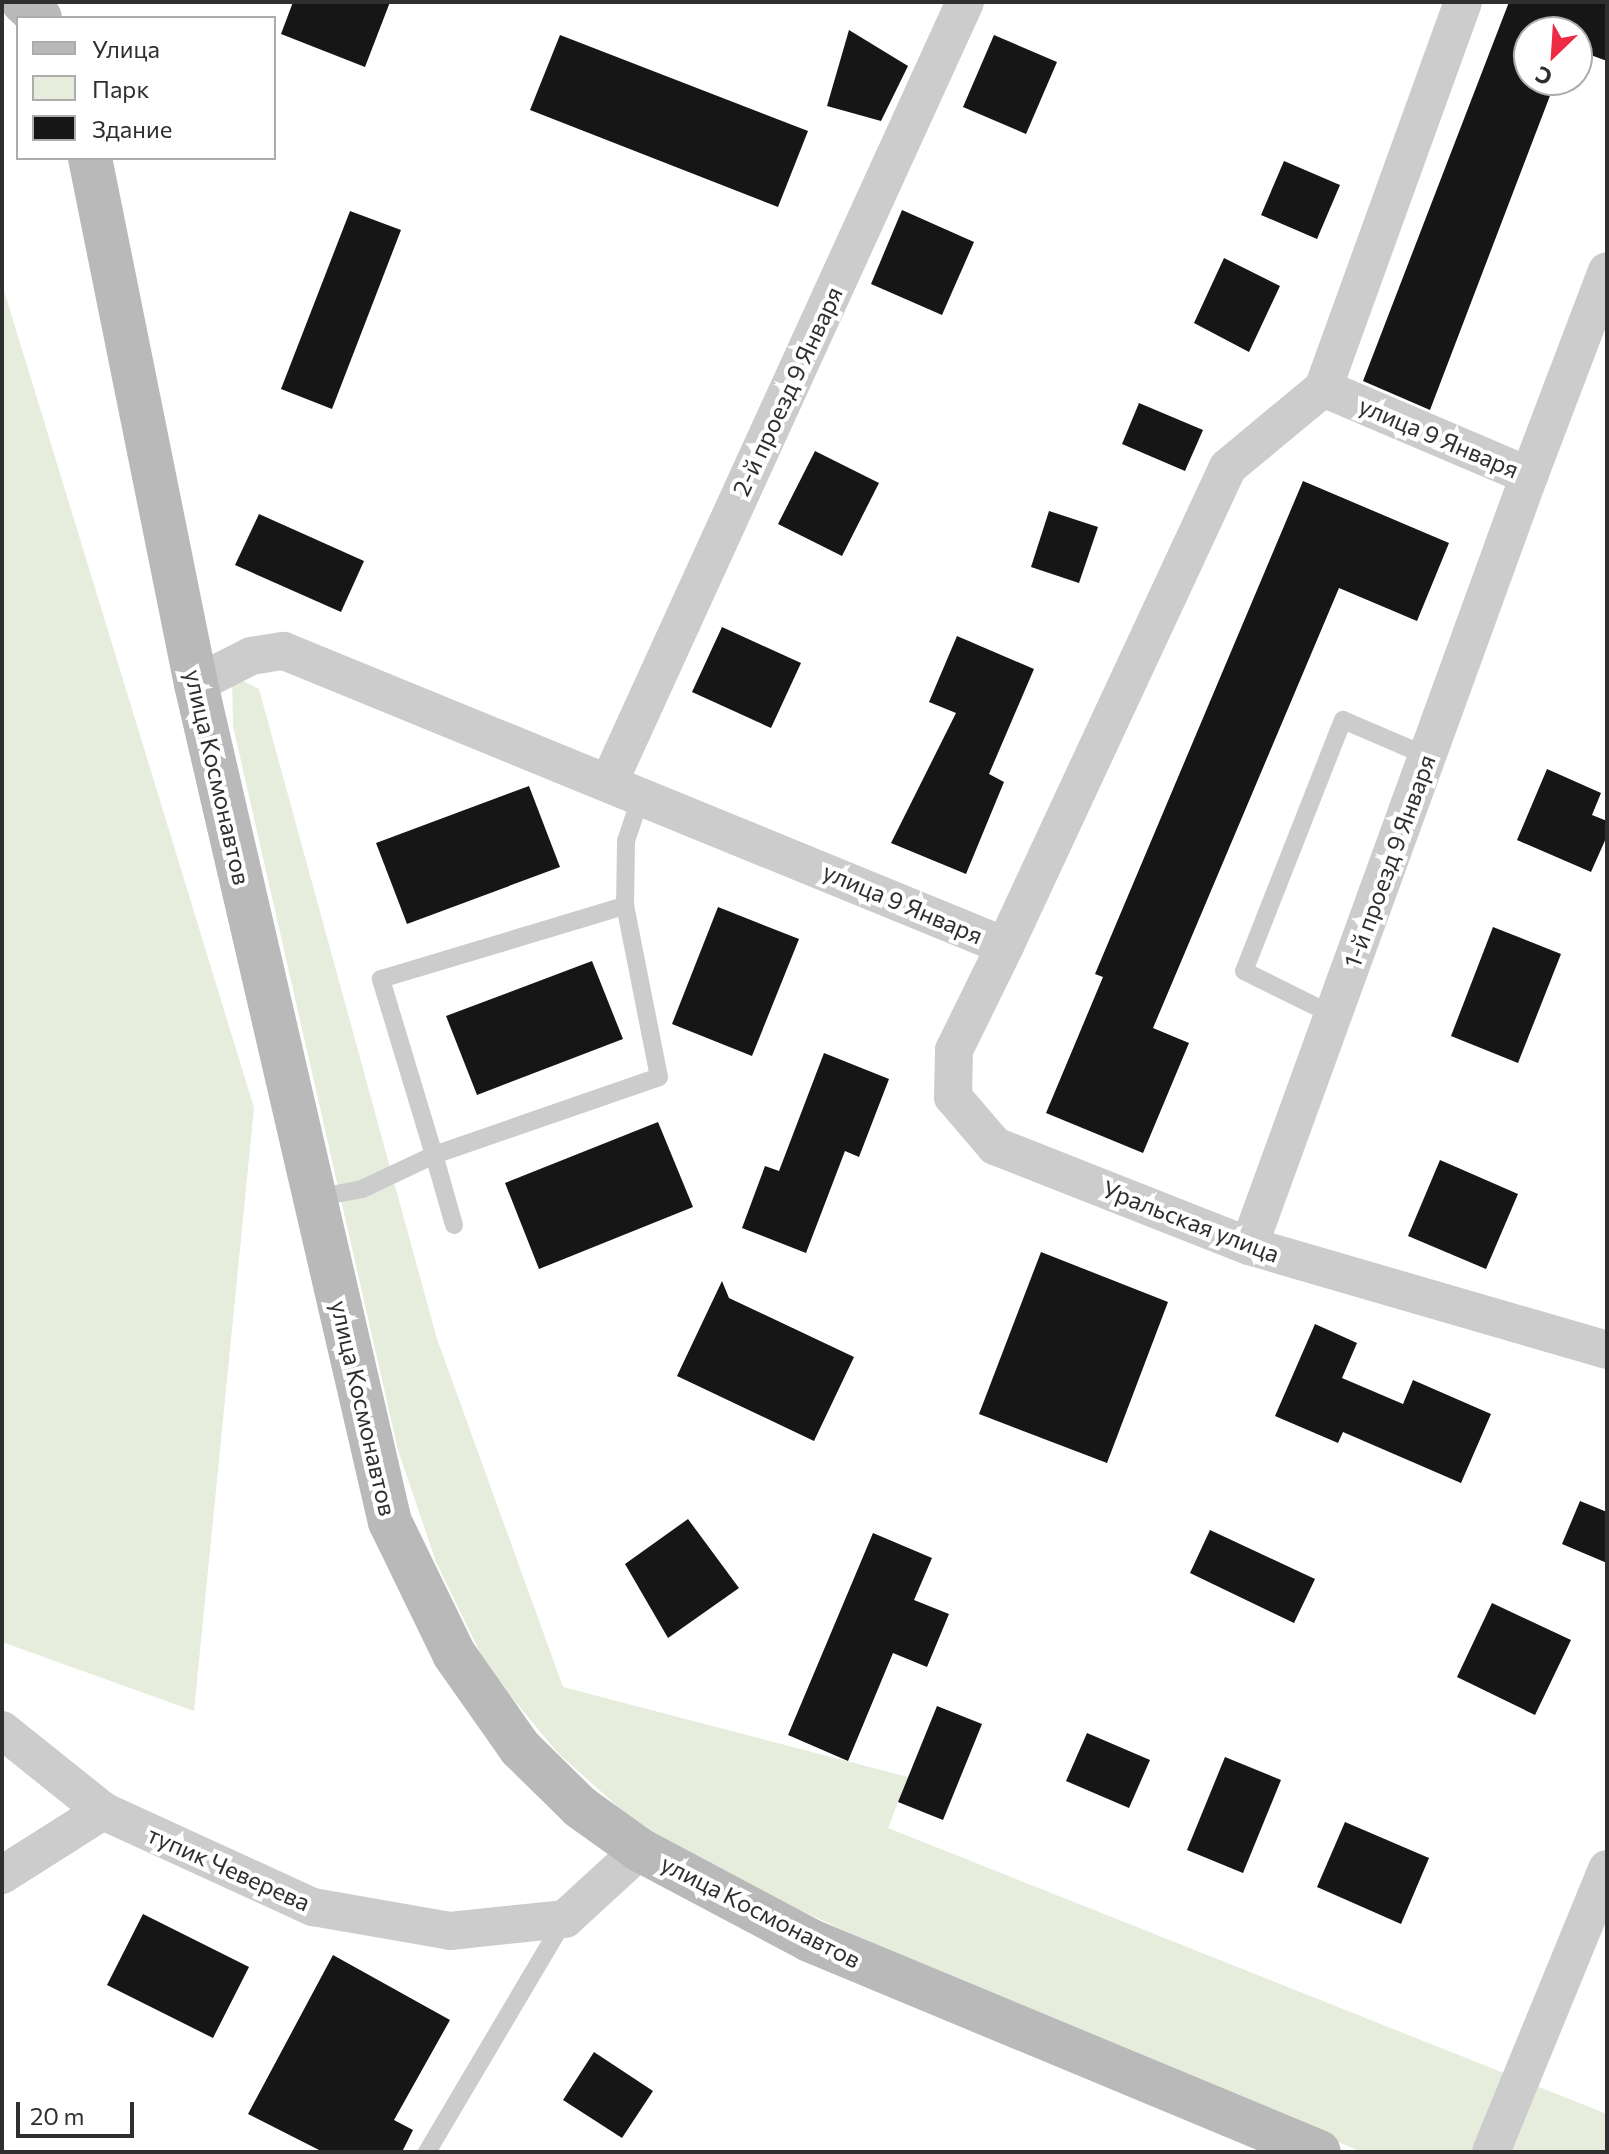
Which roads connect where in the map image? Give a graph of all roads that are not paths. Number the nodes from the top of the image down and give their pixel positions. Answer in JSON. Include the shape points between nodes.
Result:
{"nodes":[{"id":1,"x":23,"y":2,"type":"edge"},
{"id":2,"x":965,"y":2,"type":"edge"},
{"id":3,"x":1463,"y":2,"type":"edge"},
{"id":4,"x":38,"y":16,"type":"edge"},
{"id":5,"x":90,"y":160,"type":"edge"},
{"id":6,"x":1607,"y":271,"type":"edge"},
{"id":7,"x":1323,"y":388,"type":"junction"},
{"id":8,"x":1529,"y":476,"type":"junction"},
{"id":9,"x":196,"y":684,"type":"junction"},
{"id":10,"x":1427,"y":756,"type":"junction"},
{"id":11,"x":626,"y":786,"type":"junction"},
{"id":12,"x":625,"y":906,"type":"junction"},
{"id":13,"x":1005,"y":946,"type":"junction"},
{"id":14,"x":1333,"y":1015,"type":"junction"},
{"id":15,"x":434,"y":1155,"type":"junction"},
{"id":16,"x":315,"y":1198,"type":"junction"},
{"id":17,"x":454,"y":1225,"type":"dead end"},
{"id":18,"x":1249,"y":1246,"type":"junction"},
{"id":19,"x":1607,"y":1350,"type":"edge"},
{"id":20,"x":2,"y":1730,"type":"edge"},
{"id":21,"x":103,"y":1811,"type":"junction"},
{"id":22,"x":640,"y":1850,"type":"junction"},
{"id":23,"x":1607,"y":1869,"type":"edge"},
{"id":24,"x":2,"y":1875,"type":"edge"},
{"id":25,"x":565,"y":1919,"type":"junction"},
{"id":26,"x":427,"y":2152,"type":"edge"},
{"id":27,"x":1319,"y":2152,"type":"edge"},
{"id":28,"x":1491,"y":2152,"type":"edge"}],
"edges":[{"from":1,"to":4,"type":"main road"},
{"from":2,"to":11,"type":"street","name":"2-й проезд 9 Января"},
{"from":3,"to":7,"type":"street"},
{"from":5,"to":9,"type":"main road","name":"улица Космонавтов"},
{"from":6,"to":8,"type":"street","name":"улица 9 Января"},
{"from":7,"to":8,"type":"street","name":"улица 9 Января"},
{"from":7,"to":13,"type":"street","name":"улица 9 Января","via":[[1228,467]]},
{"from":8,"to":10,"type":"street","name":"1-й проезд 9 Января"},
{"from":9,"to":11,"type":"street","name":"улица 9 Января","via":[[251,656],[284,651]]},
{"from":9,"to":16,"type":"main road","name":"улица Космонавтов"},
{"from":10,"to":14,"type":"street","name":"1-й проезд 9 Января"},
{"from":10,"to":14,"type":"lane","via":[[1343,720],[1244,971]]},
{"from":11,"to":12,"type":"lane"},
{"from":11,"to":13,"type":"street","name":"улица 9 Января"},
{"from":12,"to":15,"type":"lane","via":[[659,1077]]},
{"from":12,"to":15,"type":"lane","via":[[381,979]]},
{"from":13,"to":18,"type":"street","name":"Уральская улица","via":[[954,1050],[953,1097],[995,1146]]},
{"from":14,"to":18,"type":"street","name":"1-й проезд 9 Января"},
{"from":15,"to":16,"type":"lane","via":[[362,1189]]},
{"from":15,"to":17,"type":"lane"},
{"from":16,"to":22,"type":"main road","name":"улица Космонавтов","via":[[390,1522],[454,1654],[520,1748],[580,1807]]},
{"from":18,"to":19,"type":"street","name":"Уральская улица"},
{"from":20,"to":21,"type":"street"},
{"from":21,"to":24,"type":"street"},
{"from":21,"to":25,"type":"street","name":"тупик Чеверева","via":[[313,1907],[450,1931]]},
{"from":22,"to":25,"type":"street"},
{"from":22,"to":27,"type":"main road","name":"улица Космонавтов","via":[[809,1940]]},
{"from":23,"to":28,"type":"street"},
{"from":25,"to":26,"type":"lane"}]}
